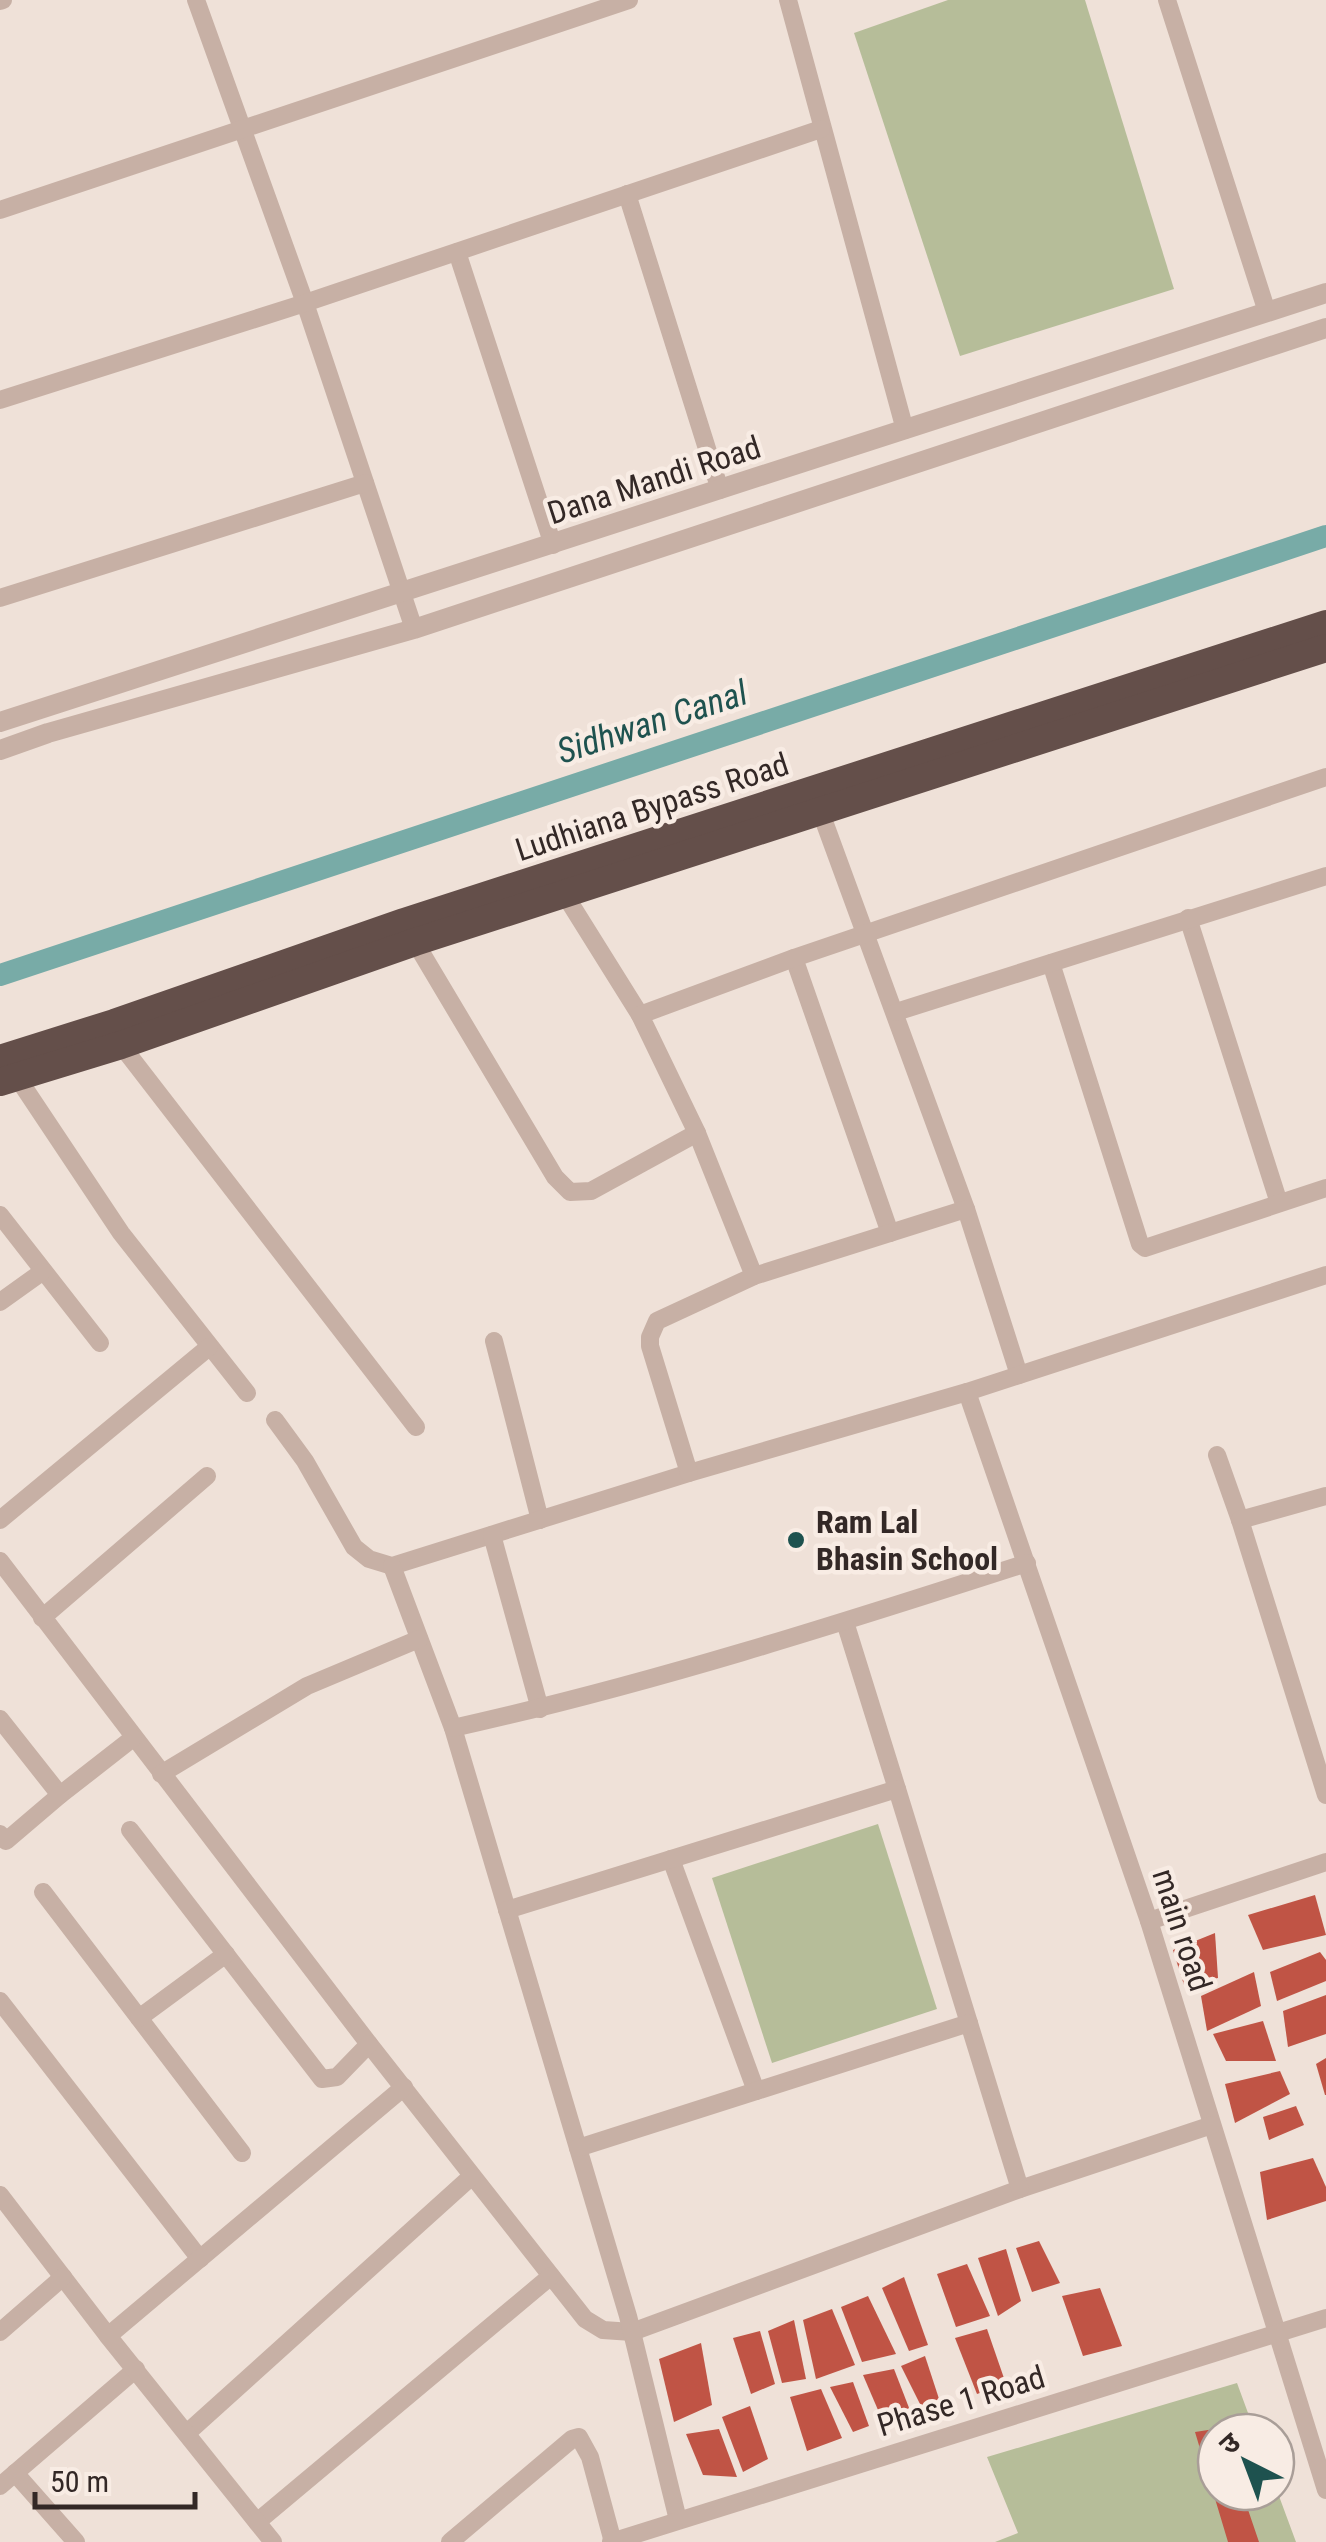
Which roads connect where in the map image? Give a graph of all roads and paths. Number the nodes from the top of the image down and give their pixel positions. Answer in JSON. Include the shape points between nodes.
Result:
{"nodes":[{"id":1,"x":196,"y":0,"type":"edge"},
{"id":2,"x":629,"y":0,"type":"edge"},
{"id":3,"x":788,"y":0,"type":"edge"},
{"id":4,"x":1167,"y":0,"type":"edge"},
{"id":5,"x":243,"y":128,"type":"junction"},
{"id":6,"x":821,"y":129,"type":"junction"},
{"id":7,"x":627,"y":194,"type":"junction"},
{"id":8,"x":0,"y":210,"type":"edge"},
{"id":9,"x":457,"y":252,"type":"junction"},
{"id":10,"x":1326,"y":293,"type":"edge"},
{"id":11,"x":304,"y":303,"type":"junction"},
{"id":12,"x":1267,"y":312,"type":"junction"},
{"id":13,"x":1326,"y":328,"type":"edge"},
{"id":14,"x":0,"y":400,"type":"edge"},
{"id":15,"x":906,"y":430,"type":"junction"},
{"id":16,"x":365,"y":483,"type":"junction"},
{"id":17,"x":720,"y":490,"type":"junction"},
{"id":18,"x":553,"y":544,"type":"junction"},
{"id":19,"x":403,"y":593,"type":"junction"},
{"id":20,"x":0,"y":598,"type":"edge"},
{"id":21,"x":1326,"y":624,"type":"edge"},
{"id":22,"x":414,"y":629,"type":"junction"},
{"id":23,"x":1326,"y":648,"type":"edge"},
{"id":24,"x":0,"y":722,"type":"edge"},
{"id":25,"x":0,"y":750,"type":"edge"},
{"id":26,"x":1326,"y":777,"type":"edge"},
{"id":27,"x":821,"y":812,"type":"junction"},
{"id":28,"x":1326,"y":876,"type":"edge"},
{"id":29,"x":565,"y":894,"type":"junction"},
{"id":30,"x":1188,"y":918,"type":"junction"},
{"id":31,"x":868,"y":932,"type":"junction"},
{"id":32,"x":416,"y":942,"type":"junction"},
{"id":33,"x":794,"y":958,"type":"junction"},
{"id":34,"x":1051,"y":963,"type":"junction"},
{"id":35,"x":896,"y":1012,"type":"junction"},
{"id":36,"x":640,"y":1015,"type":"junction"},
{"id":37,"x":121,"y":1044,"type":"junction"},
{"id":38,"x":6,"y":1073,"type":"edge"},
{"id":39,"x":697,"y":1132,"type":"junction"},
{"id":40,"x":1326,"y":1188,"type":"edge"},
{"id":41,"x":1279,"y":1204,"type":"junction"},
{"id":42,"x":966,"y":1209,"type":"junction"},
{"id":43,"x":0,"y":1215,"type":"edge"},
{"id":44,"x":890,"y":1233,"type":"junction"},
{"id":45,"x":42,"y":1272,"type":"junction"},
{"id":46,"x":1326,"y":1275,"type":"edge"},
{"id":47,"x":754,"y":1276,"type":"junction"},
{"id":48,"x":0,"y":1302,"type":"edge"},
{"id":49,"x":494,"y":1341,"type":"dead end"},
{"id":50,"x":100,"y":1343,"type":"dead end"},
{"id":51,"x":209,"y":1347,"type":"junction"},
{"id":52,"x":1019,"y":1375,"type":"junction"},
{"id":53,"x":247,"y":1392,"type":"dead end"},
{"id":54,"x":967,"y":1392,"type":"junction"},
{"id":55,"x":275,"y":1420,"type":"dead end"},
{"id":56,"x":416,"y":1427,"type":"dead end"},
{"id":57,"x":1216,"y":1455,"type":"dead end"},
{"id":58,"x":688,"y":1473,"type":"junction"},
{"id":59,"x":208,"y":1476,"type":"dead end"},
{"id":60,"x":1326,"y":1496,"type":"edge"},
{"id":61,"x":0,"y":1520,"type":"edge"},
{"id":62,"x":540,"y":1520,"type":"junction"},
{"id":63,"x":1240,"y":1520,"type":"junction"},
{"id":64,"x":492,"y":1535,"type":"junction"},
{"id":65,"x":0,"y":1561,"type":"edge"},
{"id":66,"x":1027,"y":1563,"type":"junction"},
{"id":67,"x":392,"y":1566,"type":"junction"},
{"id":68,"x":42,"y":1618,"type":"junction"},
{"id":69,"x":845,"y":1622,"type":"junction"},
{"id":70,"x":419,"y":1639,"type":"junction"},
{"id":71,"x":540,"y":1709,"type":"junction"},
{"id":72,"x":0,"y":1719,"type":"edge"},
{"id":73,"x":452,"y":1728,"type":"junction"},
{"id":74,"x":133,"y":1738,"type":"junction"},
{"id":75,"x":161,"y":1774,"type":"junction"},
{"id":76,"x":897,"y":1789,"type":"junction"},
{"id":77,"x":60,"y":1795,"type":"junction"},
{"id":78,"x":1326,"y":1795,"type":"edge"},
{"id":79,"x":130,"y":1830,"type":"dead end"},
{"id":80,"x":2,"y":1840,"type":"edge"},
{"id":81,"x":670,"y":1859,"type":"junction"},
{"id":82,"x":1326,"y":1862,"type":"edge"},
{"id":83,"x":43,"y":1892,"type":"dead end"},
{"id":84,"x":507,"y":1910,"type":"junction"},
{"id":85,"x":1148,"y":1921,"type":"junction"},
{"id":86,"x":226,"y":1954,"type":"junction"},
{"id":87,"x":0,"y":2001,"type":"edge"},
{"id":88,"x":139,"y":2018,"type":"junction"},
{"id":89,"x":969,"y":2023,"type":"junction"},
{"id":90,"x":369,"y":2044,"type":"junction"},
{"id":91,"x":404,"y":2087,"type":"junction"},
{"id":92,"x":756,"y":2091,"type":"junction"},
{"id":93,"x":1212,"y":2125,"type":"junction"},
{"id":94,"x":578,"y":2148,"type":"junction"},
{"id":95,"x":242,"y":2153,"type":"dead end"},
{"id":96,"x":472,"y":2176,"type":"junction"},
{"id":97,"x":1020,"y":2188,"type":"junction"},
{"id":98,"x":0,"y":2196,"type":"edge"},
{"id":99,"x":200,"y":2259,"type":"junction"},
{"id":100,"x":551,"y":2276,"type":"junction"},
{"id":101,"x":63,"y":2277,"type":"junction"},
{"id":102,"x":1326,"y":2318,"type":"edge"},
{"id":103,"x":0,"y":2332,"type":"edge"},
{"id":104,"x":632,"y":2332,"type":"junction"},
{"id":105,"x":1277,"y":2335,"type":"junction"},
{"id":106,"x":108,"y":2336,"type":"junction"},
{"id":107,"x":136,"y":2369,"type":"junction"},
{"id":108,"x":186,"y":2433,"type":"junction"},
{"id":109,"x":7,"y":2480,"type":"edge"},
{"id":110,"x":1326,"y":2490,"type":"edge"},
{"id":111,"x":678,"y":2520,"type":"junction"},
{"id":112,"x":257,"y":2522,"type":"junction"},
{"id":113,"x":613,"y":2541,"type":"edge"},
{"id":114,"x":76,"y":2542,"type":"edge"},
{"id":115,"x":272,"y":2542,"type":"edge"},
{"id":116,"x":450,"y":2542,"type":"edge"}],
"edges":[{"from":1,"to":5,"type":"street"},
{"from":2,"to":5,"type":"street"},
{"from":3,"to":6,"type":"street"},
{"from":4,"to":12,"type":"street"},
{"from":5,"to":8,"type":"street"},
{"from":5,"to":11,"type":"street"},
{"from":6,"to":7,"type":"street"},
{"from":6,"to":15,"type":"street"},
{"from":7,"to":9,"type":"street"},
{"from":7,"to":17,"type":"street"},
{"from":9,"to":11,"type":"street"},
{"from":9,"to":18,"type":"street"},
{"from":10,"to":12,"type":"street","name":"Dana Mandi Road"},
{"from":11,"to":14,"type":"street"},
{"from":11,"to":16,"type":"street"},
{"from":12,"to":15,"type":"street","name":"Dana Mandi Road"},
{"from":13,"to":22,"type":"street"},
{"from":15,"to":17,"type":"street","name":"Dana Mandi Road"},
{"from":16,"to":19,"type":"street"},
{"from":16,"to":20,"type":"street"},
{"from":17,"to":18,"type":"street","name":"Dana Mandi Road"},
{"from":18,"to":19,"type":"street","name":"Dana Mandi Road"},
{"from":19,"to":22,"type":"street"},
{"from":19,"to":24,"type":"street","name":"Dana Mandi Road"},
{"from":21,"to":38,"type":"highway","name":"Ludhiana Bypass Road","via":[[404,922],[114,1023]]},
{"from":22,"to":25,"type":"street"},
{"from":23,"to":27,"type":"highway","name":"Ludhiana Bypass Road"},
{"from":26,"to":31,"type":"street"},
{"from":27,"to":29,"type":"highway","name":"Ludhiana Bypass Road"},
{"from":27,"to":31,"type":"street"},
{"from":28,"to":30,"type":"street"},
{"from":29,"to":32,"type":"highway","name":"Ludhiana Bypass Road"},
{"from":29,"to":36,"type":"street"},
{"from":30,"to":34,"type":"street"},
{"from":30,"to":41,"type":"street"},
{"from":31,"to":33,"type":"street"},
{"from":31,"to":35,"type":"street"},
{"from":32,"to":37,"type":"highway","name":"Ludhiana Bypass Road"},
{"from":32,"to":39,"type":"street","via":[[570,1192],[591,1191]]},
{"from":33,"to":36,"type":"street"},
{"from":33,"to":44,"type":"street"},
{"from":34,"to":35,"type":"street"},
{"from":34,"to":41,"type":"street","via":[[1140,1244],[1145,1248]]},
{"from":35,"to":42,"type":"street"},
{"from":36,"to":39,"type":"street"},
{"from":37,"to":38,"type":"highway","name":"Ludhiana Bypass Road"},
{"from":37,"to":56,"type":"street"},
{"from":38,"to":51,"type":"street"},
{"from":39,"to":47,"type":"street"},
{"from":40,"to":41,"type":"street"},
{"from":42,"to":44,"type":"street"},
{"from":42,"to":52,"type":"street"},
{"from":43,"to":45,"type":"street"},
{"from":44,"to":47,"type":"street"},
{"from":45,"to":48,"type":"street"},
{"from":45,"to":50,"type":"street"},
{"from":46,"to":52,"type":"street"},
{"from":47,"to":58,"type":"street","via":[[653,1327],[650,1346]]},
{"from":49,"to":62,"type":"street"},
{"from":51,"to":53,"type":"street"},
{"from":51,"to":61,"type":"street"},
{"from":52,"to":54,"type":"street"},
{"from":54,"to":58,"type":"street"},
{"from":54,"to":66,"type":"street","name":"main road"},
{"from":55,"to":67,"type":"street","via":[[354,1547]]},
{"from":57,"to":63,"type":"street"},
{"from":58,"to":62,"type":"street"},
{"from":59,"to":68,"type":"street"},
{"from":60,"to":63,"type":"street"},
{"from":62,"to":64,"type":"street"},
{"from":63,"to":78,"type":"street"},
{"from":64,"to":67,"type":"street"},
{"from":64,"to":71,"type":"street"},
{"from":65,"to":68,"type":"street"},
{"from":66,"to":69,"type":"street"},
{"from":66,"to":85,"type":"street","name":"main road"},
{"from":67,"to":70,"type":"street"},
{"from":68,"to":74,"type":"street"},
{"from":69,"to":71,"type":"street"},
{"from":69,"to":76,"type":"street"},
{"from":70,"to":73,"type":"street"},
{"from":70,"to":75,"type":"street","via":[[307,1686]]},
{"from":71,"to":73,"type":"street"},
{"from":72,"to":77,"type":"street"},
{"from":73,"to":84,"type":"street"},
{"from":74,"to":75,"type":"street"},
{"from":74,"to":77,"type":"street"},
{"from":75,"to":90,"type":"street"},
{"from":76,"to":81,"type":"street"},
{"from":76,"to":89,"type":"street"},
{"from":77,"to":80,"type":"street"},
{"from":79,"to":86,"type":"street"},
{"from":81,"to":84,"type":"street"},
{"from":81,"to":92,"type":"street"},
{"from":82,"to":85,"type":"street"},
{"from":83,"to":88,"type":"street"},
{"from":84,"to":94,"type":"street"},
{"from":85,"to":93,"type":"street","name":"main road"},
{"from":86,"to":88,"type":"street"},
{"from":86,"to":90,"type":"street","via":[[322,2080],[337,2077]]},
{"from":87,"to":99,"type":"street"},
{"from":88,"to":95,"type":"street"},
{"from":89,"to":92,"type":"street"},
{"from":89,"to":97,"type":"street"},
{"from":90,"to":91,"type":"street"},
{"from":91,"to":96,"type":"street"},
{"from":91,"to":99,"type":"street"},
{"from":92,"to":94,"type":"street"},
{"from":93,"to":97,"type":"street"},
{"from":93,"to":105,"type":"street","name":"main road"},
{"from":94,"to":104,"type":"street"},
{"from":96,"to":100,"type":"street"},
{"from":96,"to":108,"type":"street"},
{"from":97,"to":104,"type":"street"},
{"from":98,"to":101,"type":"street"},
{"from":99,"to":106,"type":"street"},
{"from":100,"to":104,"type":"street","via":[[594,2326]]},
{"from":100,"to":112,"type":"street"},
{"from":101,"to":103,"type":"street"},
{"from":101,"to":106,"type":"street"},
{"from":102,"to":105,"type":"street","name":"Phase 1 Road"},
{"from":104,"to":111,"type":"street"},
{"from":105,"to":110,"type":"street","name":"main road"},
{"from":105,"to":111,"type":"street","name":"Phase 1 Road"},
{"from":106,"to":107,"type":"street"},
{"from":107,"to":108,"type":"street"},
{"from":107,"to":109,"type":"street"},
{"from":108,"to":112,"type":"street"},
{"from":109,"to":114,"type":"street"},
{"from":111,"to":113,"type":"street","name":"Phase 1 Road"},
{"from":112,"to":115,"type":"street"},
{"from":113,"to":116,"type":"street","via":[[579,2437]]}]}
